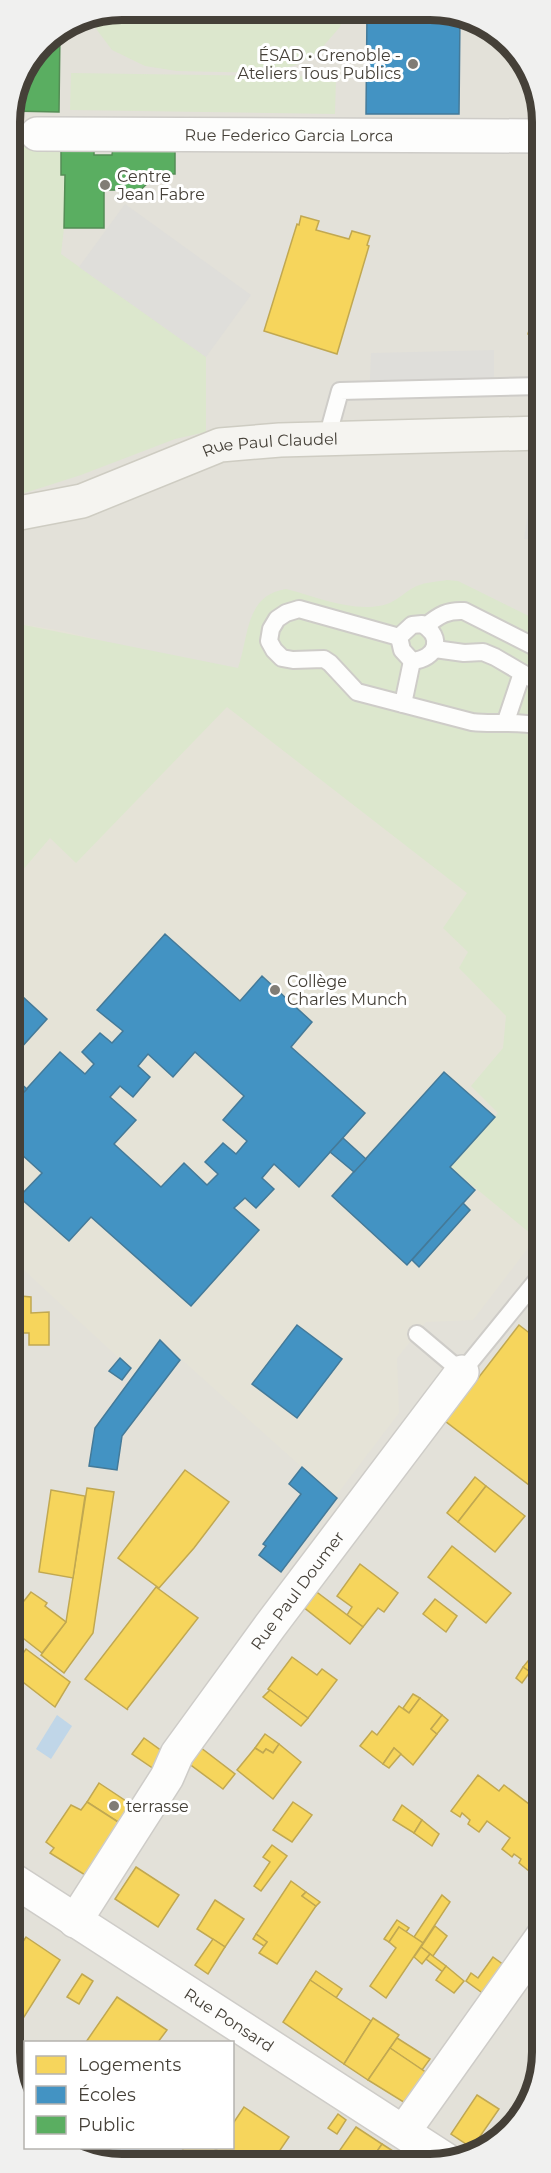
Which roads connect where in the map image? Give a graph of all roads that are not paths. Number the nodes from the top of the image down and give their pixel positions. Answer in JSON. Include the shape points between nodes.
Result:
{"nodes":[{"id":1,"x":37,"y":134,"type":"dead end"},
{"id":2,"x":532,"y":136,"type":"edge"},
{"id":3,"x":532,"y":386,"type":"edge"},
{"id":4,"x":532,"y":432,"type":"edge"},
{"id":5,"x":327,"y":438,"type":"junction"},
{"id":6,"x":20,"y":513,"type":"edge"},
{"id":7,"x":426,"y":626,"type":"junction"},
{"id":8,"x":494,"y":626,"type":"junction"},
{"id":9,"x":399,"y":637,"type":"junction"},
{"id":10,"x":532,"y":645,"type":"edge"},
{"id":11,"x":435,"y":649,"type":"junction"},
{"id":12,"x":483,"y":652,"type":"junction"},
{"id":13,"x":412,"y":661,"type":"junction"},
{"id":14,"x":522,"y":673,"type":"junction"},
{"id":15,"x":532,"y":679,"type":"edge"},
{"id":16,"x":403,"y":704,"type":"junction"},
{"id":17,"x":506,"y":722,"type":"junction"},
{"id":18,"x":532,"y":725,"type":"edge"},
{"id":19,"x":531,"y":1288,"type":"edge"},
{"id":20,"x":417,"y":1334,"type":"dead end"},
{"id":21,"x":462,"y":1372,"type":"junction"},
{"id":22,"x":20,"y":1885,"type":"edge"},
{"id":23,"x":75,"y":1921,"type":"junction"},
{"id":24,"x":531,"y":1952,"type":"edge"},
{"id":25,"x":404,"y":2132,"type":"junction"},
{"id":26,"x":437,"y":2153,"type":"edge"}],
"edges":[{"from":1,"to":2,"type":"street","name":"Rue Federico Garcia Lorca"},
{"from":3,"to":5,"type":"lane","via":[[340,391]]},
{"from":4,"to":5,"type":"main road","name":"Rue Paul Claudel"},
{"from":5,"to":6,"type":"main road","name":"Rue Paul Claudel","via":[[220,445],[82,501]]},
{"from":7,"to":8,"type":"lane","via":[[451,610],[465,611]]},
{"from":7,"to":9,"type":"lane","via":[[412,625]]},
{"from":7,"to":11,"type":"lane","via":[[435,638]]},
{"from":8,"to":10,"type":"lane"},
{"from":8,"to":12,"type":"lane"},
{"from":9,"to":13,"type":"lane","via":[[402,650]]},
{"from":9,"to":16,"type":"lane","via":[[299,609],[277,619],[270,641],[282,658],[324,659],[357,692]]},
{"from":11,"to":12,"type":"lane"},
{"from":11,"to":13,"type":"lane","via":[[429,656]]},
{"from":12,"to":14,"type":"lane"},
{"from":13,"to":16,"type":"lane"},
{"from":14,"to":15,"type":"lane"},
{"from":14,"to":17,"type":"lane"},
{"from":16,"to":17,"type":"lane","via":[[472,722]]},
{"from":17,"to":18,"type":"lane"},
{"from":19,"to":21,"type":"lane","name":"Rue Paul Doumer"},
{"from":20,"to":21,"type":"lane"},
{"from":21,"to":23,"type":"street","name":"Rue Paul Doumer","via":[[177,1754],[167,1777]]},
{"from":22,"to":23,"type":"street","name":"Rue Ponsard"},
{"from":23,"to":25,"type":"street","name":"Rue Ponsard"},
{"from":24,"to":25,"type":"street"},
{"from":25,"to":26,"type":"street","name":"Rue Ponsard"}]}
